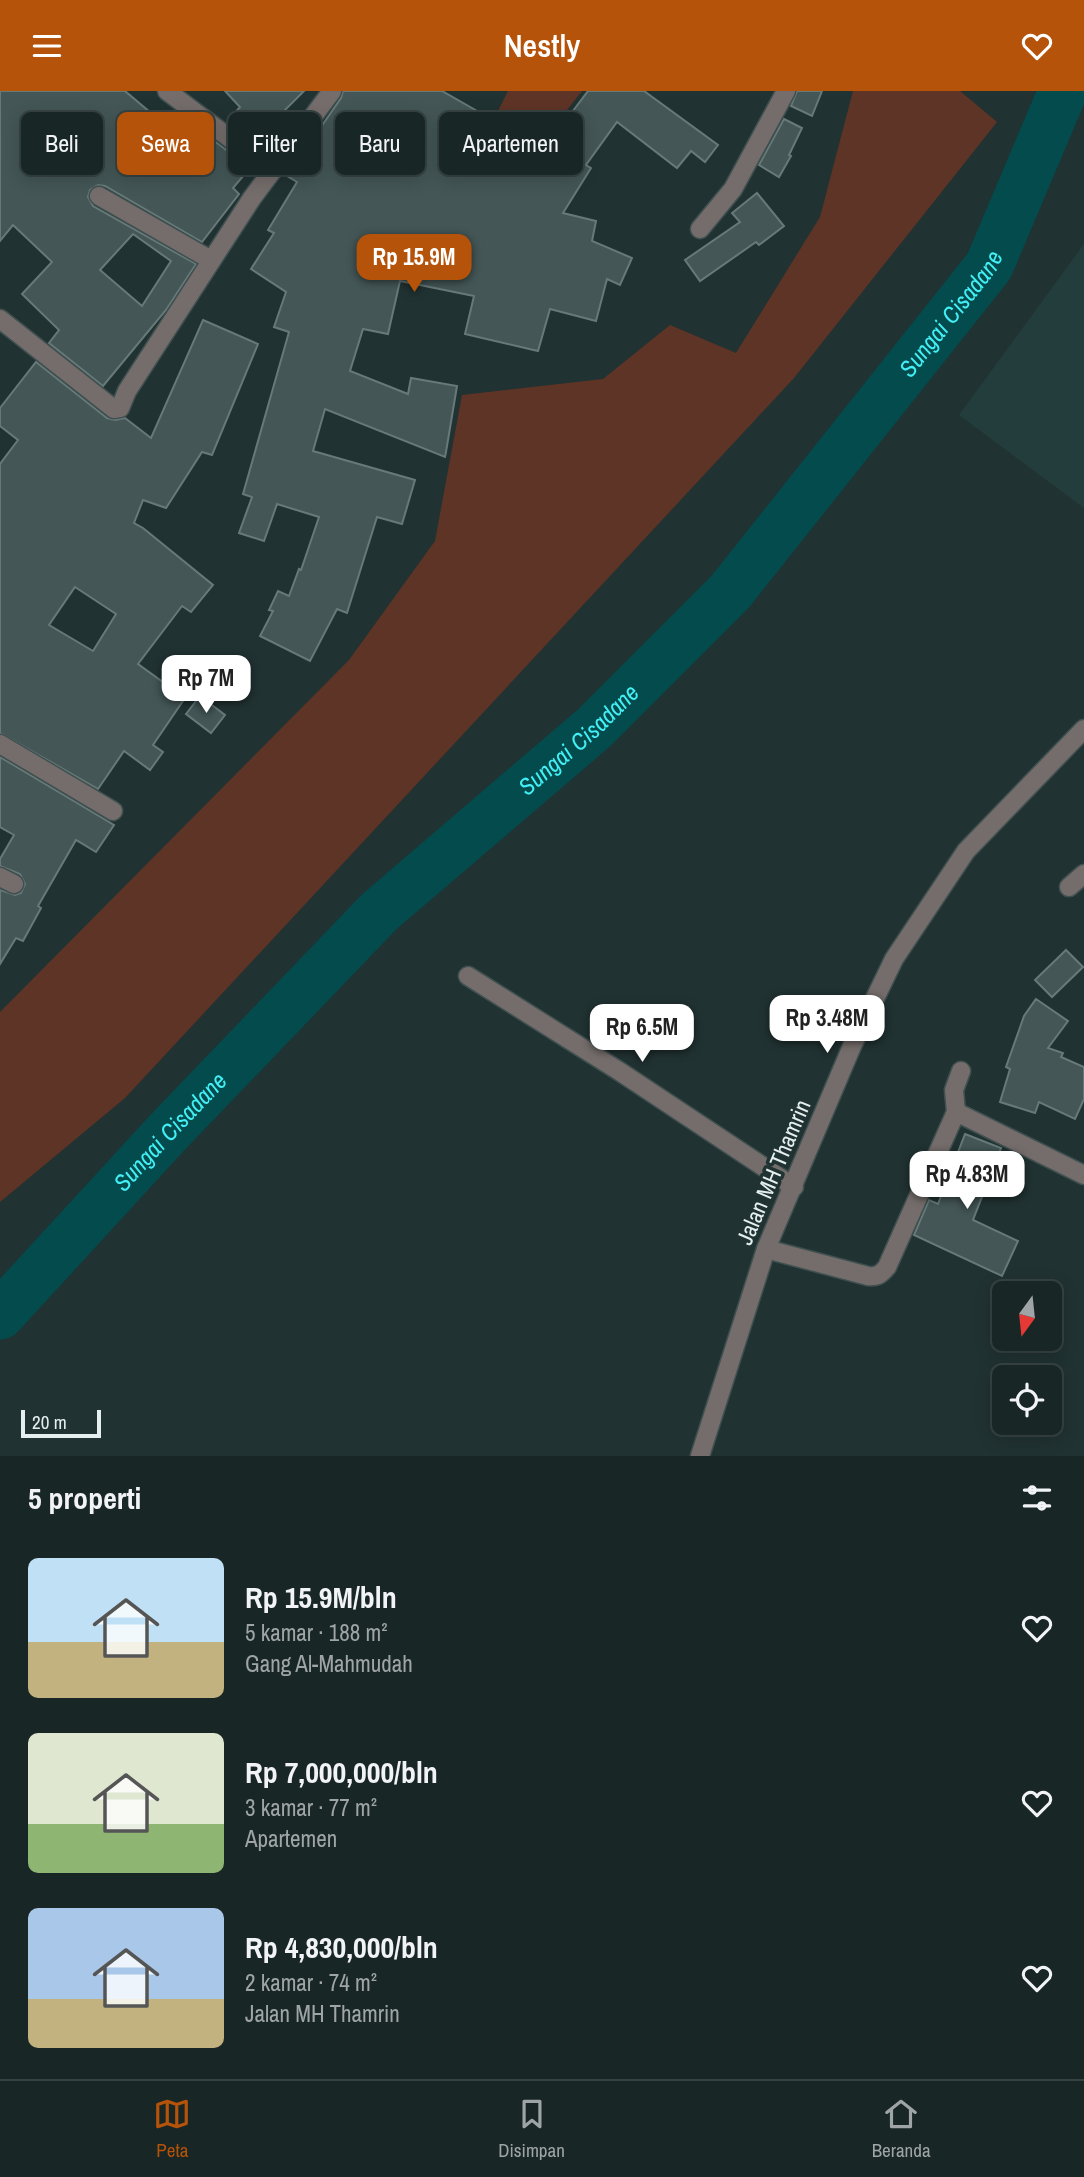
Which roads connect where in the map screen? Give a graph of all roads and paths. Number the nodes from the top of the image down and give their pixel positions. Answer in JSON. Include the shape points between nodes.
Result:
{"nodes":[{"id":1,"x":167,"y":91,"type":"edge"},
{"id":2,"x":332,"y":91,"type":"edge"},
{"id":3,"x":786,"y":91,"type":"edge"},
{"id":4,"x":316,"y":112,"type":"edge"},
{"id":5,"x":228,"y":137,"type":"edge"},
{"id":6,"x":269,"y":175,"type":"edge"},
{"id":7,"x":99,"y":196,"type":"dead end"},
{"id":8,"x":700,"y":229,"type":"dead end"},
{"id":9,"x":211,"y":260,"type":"junction"},
{"id":10,"x":0,"y":319,"type":"edge"},
{"id":11,"x":1084,"y":729,"type":"edge"},
{"id":12,"x":0,"y":744,"type":"edge"},
{"id":13,"x":113,"y":811,"type":"dead end"},
{"id":14,"x":1084,"y":874,"type":"edge"},
{"id":15,"x":1069,"y":887,"type":"dead end"},
{"id":16,"x":468,"y":976,"type":"dead end"},
{"id":17,"x":961,"y":1072,"type":"dead end"},
{"id":18,"x":956,"y":1112,"type":"junction"},
{"id":19,"x":1084,"y":1175,"type":"edge"},
{"id":20,"x":794,"y":1187,"type":"junction"},
{"id":21,"x":766,"y":1249,"type":"junction"},
{"id":22,"x":700,"y":1456,"type":"edge"}],
"edges":[{"from":1,"to":5,"type":"street"},
{"from":2,"to":4,"type":"street"},
{"from":3,"to":8,"type":"street","via":[[733,189]]},
{"from":6,"to":9,"type":"street"},
{"from":7,"to":9,"type":"street"},
{"from":9,"to":10,"type":"street","via":[[120,408],[114,409]]},
{"from":11,"to":20,"type":"street","name":"Jalan MH Thamrin","via":[[966,851],[894,959],[852,1046]]},
{"from":12,"to":13,"type":"street"},
{"from":14,"to":15,"type":"street"},
{"from":16,"to":20,"type":"street"},
{"from":17,"to":18,"type":"street","via":[[954,1090]]},
{"from":18,"to":19,"type":"street"},
{"from":18,"to":21,"type":"street","via":[[887,1267],[876,1277]]},
{"from":20,"to":21,"type":"street","name":"Jalan MH Thamrin"},
{"from":21,"to":22,"type":"street","name":"Jalan MH Thamrin"}]}
